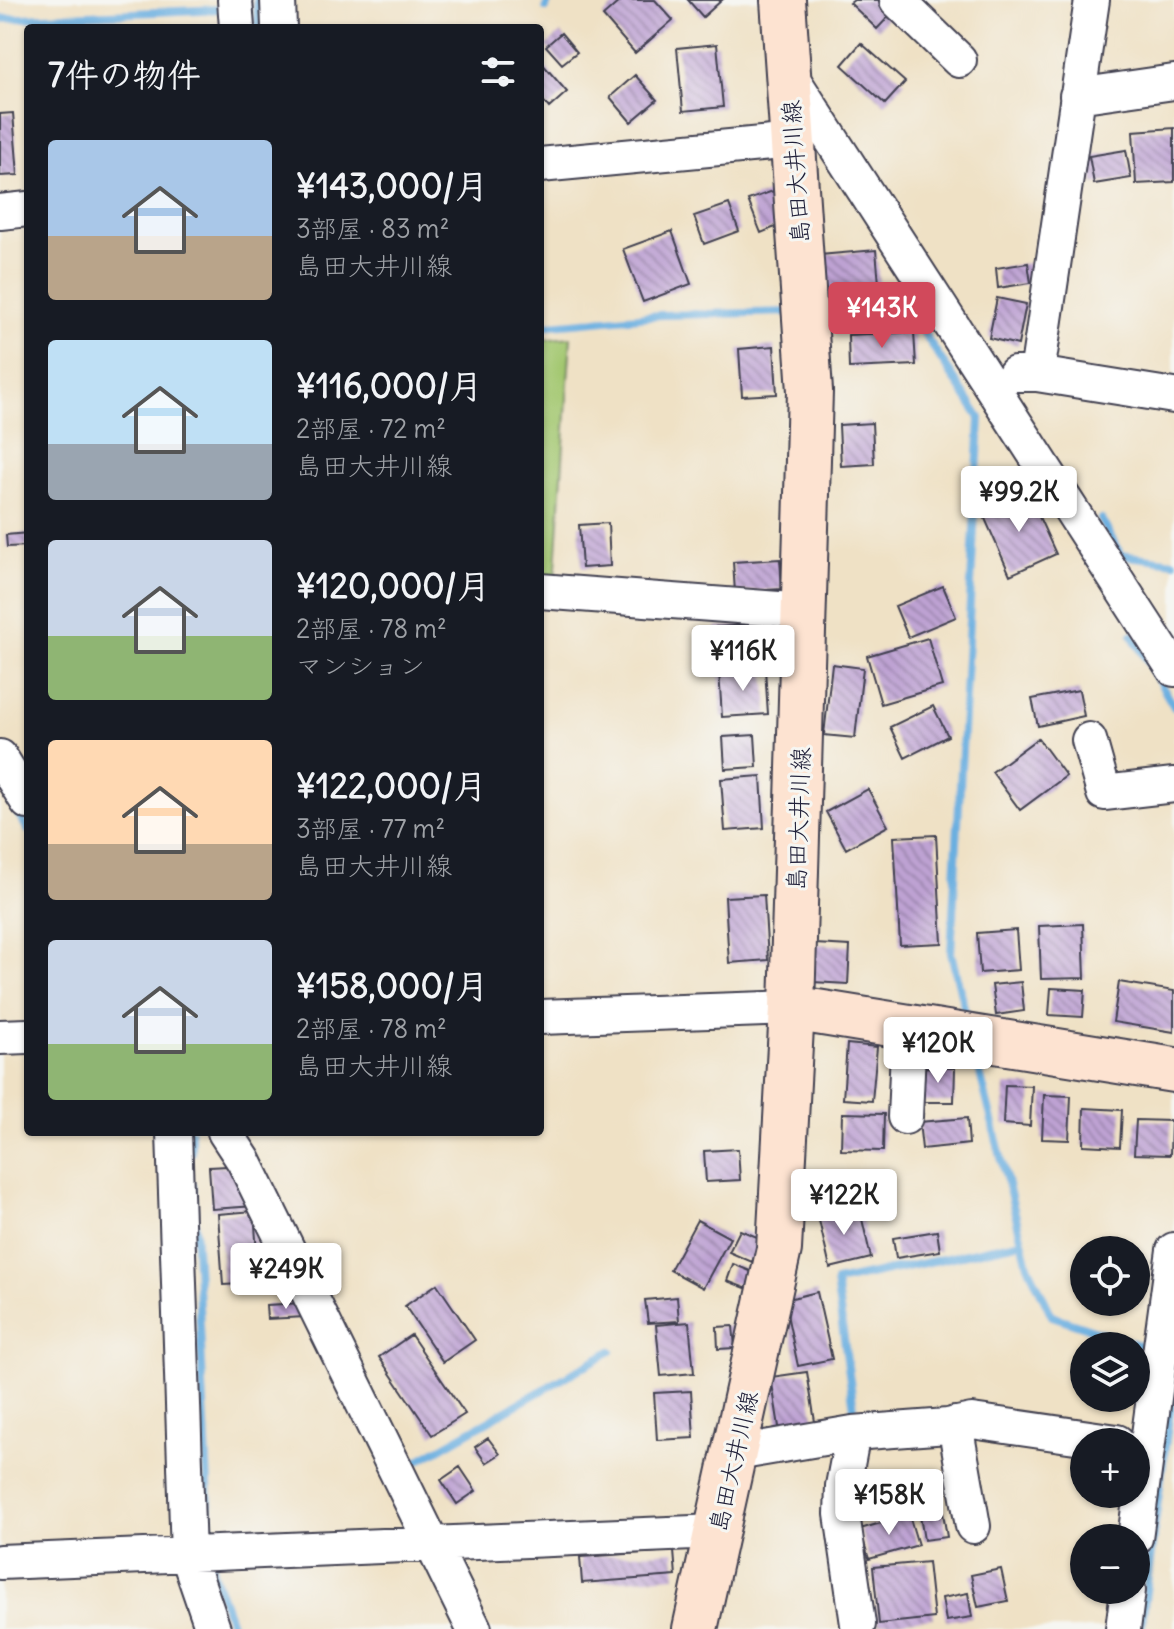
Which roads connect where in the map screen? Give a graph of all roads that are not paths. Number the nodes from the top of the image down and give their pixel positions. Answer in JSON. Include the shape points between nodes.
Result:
{"nodes":[{"id":1,"x":235,"y":0,"type":"edge"},
{"id":2,"x":278,"y":0,"type":"edge"},
{"id":3,"x":783,"y":0,"type":"edge"},
{"id":4,"x":897,"y":0,"type":"edge"},
{"id":5,"x":1092,"y":0,"type":"edge"},
{"id":6,"x":237,"y":24,"type":"edge"},
{"id":7,"x":279,"y":24,"type":"edge"},
{"id":8,"x":959,"y":60,"type":"dead end"},
{"id":9,"x":788,"y":71,"type":"junction"},
{"id":10,"x":1174,"y":82,"type":"edge"},
{"id":11,"x":1077,"y":96,"type":"junction"},
{"id":12,"x":793,"y":141,"type":"junction"},
{"id":13,"x":544,"y":165,"type":"edge"},
{"id":14,"x":24,"y":209,"type":"edge"},
{"id":15,"x":0,"y":212,"type":"edge"},
{"id":16,"x":1037,"y":374,"type":"junction"},
{"id":17,"x":987,"y":375,"type":"junction"},
{"id":18,"x":1174,"y":396,"type":"edge"},
{"id":19,"x":544,"y":591,"type":"edge"},
{"id":20,"x":805,"y":611,"type":"junction"},
{"id":21,"x":1174,"y":669,"type":"edge"},
{"id":22,"x":1089,"y":740,"type":"dead end"},
{"id":23,"x":0,"y":757,"type":"edge"},
{"id":24,"x":1174,"y":785,"type":"edge"},
{"id":25,"x":24,"y":796,"type":"edge"},
{"id":26,"x":792,"y":1008,"type":"junction"},
{"id":27,"x":544,"y":1017,"type":"edge"},
{"id":28,"x":909,"y":1027,"type":"junction"},
{"id":29,"x":24,"y":1036,"type":"edge"},
{"id":30,"x":0,"y":1037,"type":"edge"},
{"id":31,"x":1174,"y":1070,"type":"edge"},
{"id":32,"x":905,"y":1117,"type":"dead end"},
{"id":33,"x":174,"y":1136,"type":"edge"},
{"id":34,"x":228,"y":1136,"type":"edge"},
{"id":35,"x":1174,"y":1250,"type":"edge"},
{"id":36,"x":955,"y":1424,"type":"junction"},
{"id":37,"x":1137,"y":1428,"type":"edge"},
{"id":38,"x":853,"y":1433,"type":"junction"},
{"id":39,"x":1070,"y":1435,"type":"edge"},
{"id":40,"x":736,"y":1453,"type":"junction"},
{"id":41,"x":973,"y":1526,"type":"dead end"},
{"id":42,"x":717,"y":1532,"type":"junction"},
{"id":43,"x":432,"y":1544,"type":"junction"},
{"id":44,"x":188,"y":1556,"type":"junction"},
{"id":45,"x":0,"y":1562,"type":"edge"},
{"id":46,"x":1126,"y":1604,"type":"edge"},
{"id":47,"x":858,"y":1624,"type":"dead end"},
{"id":48,"x":213,"y":1629,"type":"edge"},
{"id":49,"x":474,"y":1629,"type":"edge"},
{"id":50,"x":695,"y":1629,"type":"edge"},
{"id":51,"x":1123,"y":1629,"type":"edge"}],
"edges":[{"from":1,"to":6,"type":"street"},
{"from":2,"to":7,"type":"street"},
{"from":3,"to":9,"type":"main road","name":"島田大井川線"},
{"from":4,"to":8,"type":"street"},
{"from":5,"to":11,"type":"street"},
{"from":9,"to":12,"type":"main road","name":"島田大井川線"},
{"from":9,"to":17,"type":"street"},
{"from":10,"to":11,"type":"street"},
{"from":11,"to":16,"type":"street"},
{"from":12,"to":13,"type":"street"},
{"from":12,"to":20,"type":"main road","name":"島田大井川線","via":[[810,391]]},
{"from":14,"to":15,"type":"street"},
{"from":16,"to":17,"type":"street"},
{"from":16,"to":18,"type":"street"},
{"from":17,"to":21,"type":"street"},
{"from":19,"to":20,"type":"street"},
{"from":20,"to":26,"type":"main road","name":"島田大井川線"},
{"from":22,"to":24,"type":"street","via":[[1104,793]]},
{"from":23,"to":25,"type":"street"},
{"from":26,"to":27,"type":"street"},
{"from":26,"to":28,"type":"main road"},
{"from":26,"to":40,"type":"main road","name":"島田大井川線","via":[[779,1249]]},
{"from":28,"to":31,"type":"main road"},
{"from":28,"to":32,"type":"street"},
{"from":29,"to":30,"type":"street"},
{"from":33,"to":44,"type":"street"},
{"from":34,"to":43,"type":"street"},
{"from":35,"to":37,"type":"street"},
{"from":36,"to":38,"type":"street"},
{"from":36,"to":39,"type":"street","via":[[972,1421]]},
{"from":36,"to":41,"type":"street"},
{"from":38,"to":40,"type":"street"},
{"from":38,"to":47,"type":"street","via":[[842,1514]]},
{"from":40,"to":42,"type":"main road","name":"島田大井川線"},
{"from":42,"to":43,"type":"street"},
{"from":42,"to":50,"type":"main road","name":"島田大井川線"},
{"from":43,"to":44,"type":"street"},
{"from":43,"to":49,"type":"street"},
{"from":44,"to":45,"type":"street"},
{"from":44,"to":48,"type":"street"},
{"from":46,"to":51,"type":"street"}]}
